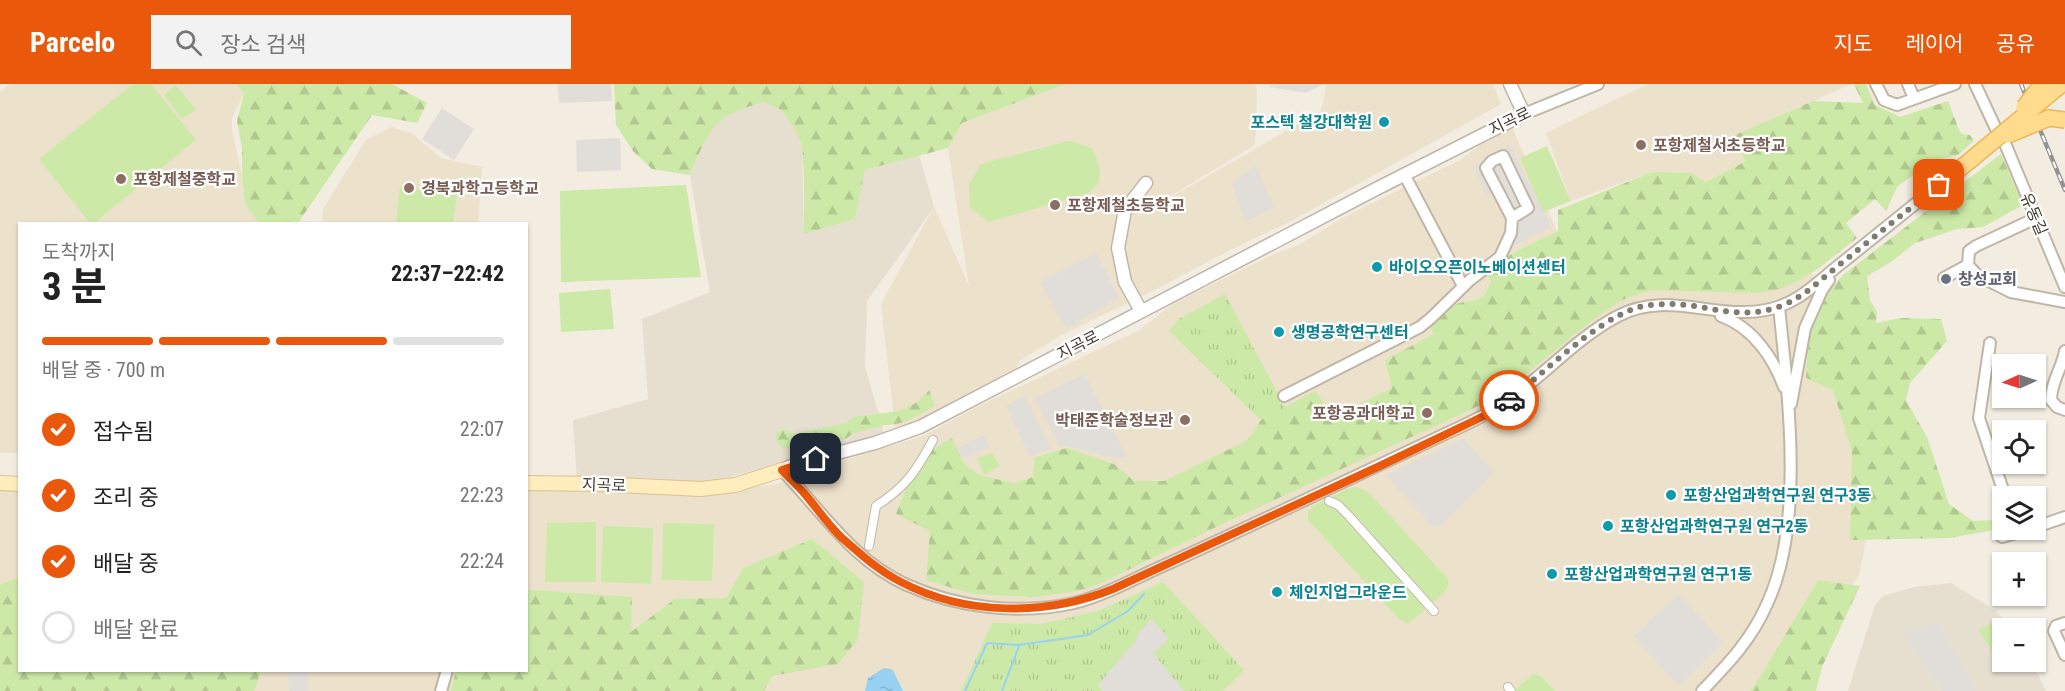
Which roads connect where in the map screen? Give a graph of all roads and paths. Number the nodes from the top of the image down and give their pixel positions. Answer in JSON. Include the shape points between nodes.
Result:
{"nodes":[{"id":1,"x":1510,"y":84,"type":"edge"},
{"id":2,"x":1598,"y":84,"type":"edge"},
{"id":3,"x":1876,"y":84,"type":"edge"},
{"id":4,"x":1908,"y":84,"type":"edge"},
{"id":5,"x":1955,"y":84,"type":"edge"},
{"id":6,"x":1975,"y":84,"type":"edge"},
{"id":7,"x":2042,"y":84,"type":"edge"},
{"id":8,"x":2062,"y":84,"type":"edge"},
{"id":9,"x":1914,"y":98,"type":"junction"},
{"id":10,"x":1524,"y":114,"type":"junction"},
{"id":11,"x":2065,"y":120,"type":"edge"},
{"id":12,"x":1999,"y":137,"type":"junction"},
{"id":13,"x":1404,"y":174,"type":"junction"},
{"id":14,"x":1146,"y":183,"type":"dead end"},
{"id":15,"x":1925,"y":196,"type":"joint"},
{"id":16,"x":1512,"y":218,"type":"junction"},
{"id":17,"x":2036,"y":218,"type":"junction"},
{"id":18,"x":1837,"y":266,"type":"junction"},
{"id":19,"x":1968,"y":266,"type":"junction"},
{"id":20,"x":1944,"y":278,"type":"dead end"},
{"id":21,"x":1463,"y":286,"type":"junction"},
{"id":22,"x":2065,"y":287,"type":"edge"},
{"id":23,"x":2065,"y":302,"type":"edge"},
{"id":24,"x":1779,"y":307,"type":"junction"},
{"id":25,"x":1698,"y":308,"type":"junction"},
{"id":26,"x":1141,"y":311,"type":"junction"},
{"id":27,"x":1990,"y":343,"type":"dead end"},
{"id":28,"x":2065,"y":351,"type":"edge"},
{"id":29,"x":1284,"y":396,"type":"dead end"},
{"id":30,"x":1788,"y":398,"type":"junction"},
{"id":31,"x":2065,"y":411,"type":"edge"},
{"id":32,"x":1789,"y":416,"type":"junction"},
{"id":33,"x":933,"y":440,"type":"dead end"},
{"id":34,"x":782,"y":470,"type":"junction"},
{"id":35,"x":0,"y":483,"type":"edge"},
{"id":36,"x":528,"y":483,"type":"edge"},
{"id":37,"x":18,"y":484,"type":"edge"},
{"id":38,"x":2002,"y":486,"type":"edge"},
{"id":39,"x":1329,"y":501,"type":"dead end"},
{"id":40,"x":2065,"y":517,"type":"edge"},
{"id":41,"x":2046,"y":524,"type":"edge"},
{"id":42,"x":869,"y":546,"type":"dead end"},
{"id":43,"x":1434,"y":611,"type":"dead end"},
{"id":44,"x":2065,"y":623,"type":"edge"},
{"id":45,"x":2065,"y":655,"type":"edge"},
{"id":46,"x":446,"y":672,"type":"edge"},
{"id":47,"x":441,"y":691,"type":"edge"},
{"id":48,"x":1702,"y":691,"type":"edge"}],
"edges":[{"from":1,"to":10,"type":"street"},
{"from":2,"to":10,"type":"street","name":"지곡로"},
{"from":3,"to":9,"type":"street","via":[[1884,100],[1897,105]]},
{"from":4,"to":9,"type":"street"},
{"from":5,"to":9,"type":"street"},
{"from":6,"to":12,"type":"street","name":"유동길"},
{"from":7,"to":12,"type":"main road","bridge":true},
{"from":8,"to":12,"type":"main road","bridge":true},
{"from":10,"to":13,"type":"street","name":"지곡로"},
{"from":11,"to":12,"type":"main road","bridge":true,"via":[[2049,118]]},
{"from":12,"to":15,"type":"main road","bridge":true},
{"from":12,"to":17,"type":"street","name":"유동길"},
{"from":13,"to":21,"type":"street"},
{"from":13,"to":26,"type":"street","name":"지곡로"},
{"from":14,"to":26,"type":"street","via":[[1125,210],[1118,248],[1125,282]]},
{"from":15,"to":18,"type":"street"},
{"from":16,"to":16,"type":"street","via":[[1528,208],[1503,156],[1486,168]]},
{"from":16,"to":21,"type":"street","via":[[1511,233],[1500,257]]},
{"from":17,"to":19,"type":"street","via":[[1976,246],[1969,251]]},
{"from":17,"to":22,"type":"street","name":"유동길"},
{"from":18,"to":24,"type":"street","via":[[1821,283]]},
{"from":18,"to":32,"type":"street","via":[[1804,328]]},
{"from":19,"to":20,"type":"street"},
{"from":19,"to":23,"type":"street","via":[[1977,275],[2011,292]]},
{"from":21,"to":29,"type":"street","via":[[1420,327]]},
{"from":24,"to":25,"type":"street","via":[[1732,313]]},
{"from":24,"to":30,"type":"street"},
{"from":25,"to":30,"type":"street","via":[[1730,319],[1751,333],[1771,360]]},
{"from":25,"to":34,"type":"street","via":[[1650,305],[1618,316],[1488,414],[1113,589],[1074,603],[991,608],[946,600],[907,585],[876,567],[841,537]]},
{"from":26,"to":34,"type":"street","name":"지곡로","via":[[920,427]]},
{"from":27,"to":38,"type":"street","via":[[1979,418]]},
{"from":28,"to":31,"type":"street","via":[[2051,400]]},
{"from":30,"to":32,"type":"street"},
{"from":32,"to":48,"type":"street","via":[[1788,511],[1781,569],[1753,631]]},
{"from":33,"to":42,"type":"street","via":[[919,466],[896,493],[876,506]]},
{"from":34,"to":36,"type":"main road","name":"지곡로","via":[[735,485],[701,489]]},
{"from":35,"to":37,"type":"main road"},
{"from":39,"to":43,"type":"street","via":[[1349,516]]},
{"from":40,"to":41,"type":"street"},
{"from":44,"to":45,"type":"street","via":[[2054,631]]},
{"from":46,"to":47,"type":"street"}]}
